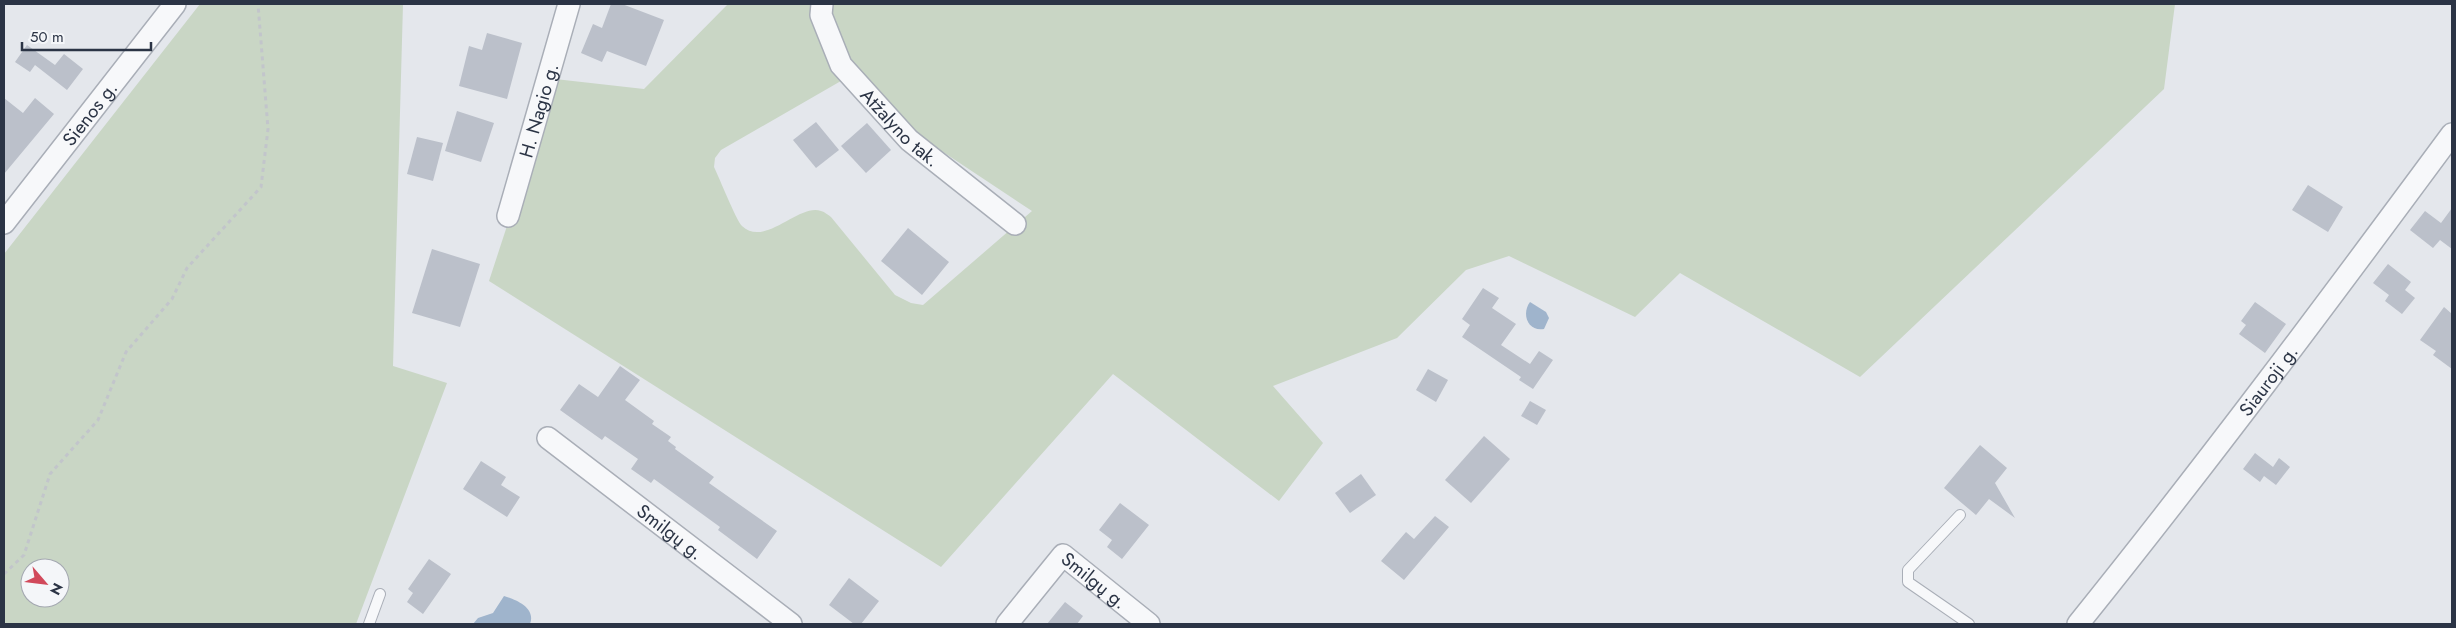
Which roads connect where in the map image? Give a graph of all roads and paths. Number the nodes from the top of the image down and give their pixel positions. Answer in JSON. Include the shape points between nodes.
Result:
{"nodes":[{"id":1,"x":175,"y":4,"type":"edge"},
{"id":2,"x":258,"y":4,"type":"edge"},
{"id":3,"x":569,"y":4,"type":"edge"},
{"id":4,"x":822,"y":4,"type":"edge"},
{"id":5,"x":2452,"y":134,"type":"edge"},
{"id":6,"x":508,"y":216,"type":"dead end"},
{"id":7,"x":4,"y":223,"type":"edge"},
{"id":8,"x":1015,"y":224,"type":"dead end"},
{"id":9,"x":548,"y":438,"type":"dead end"},
{"id":10,"x":1960,"y":515,"type":"dead end"},
{"id":11,"x":4,"y":574,"type":"edge"},
{"id":12,"x":380,"y":594,"type":"dead end"},
{"id":13,"x":369,"y":624,"type":"edge"},
{"id":14,"x":791,"y":624,"type":"edge"},
{"id":15,"x":1006,"y":624,"type":"edge"},
{"id":16,"x":1149,"y":624,"type":"edge"},
{"id":17,"x":1969,"y":624,"type":"edge"},
{"id":18,"x":2078,"y":624,"type":"edge"}],
"edges":[{"from":1,"to":7,"type":"street","name":"Sienos g."},
{"from":2,"to":11,"type":"path","via":[[268,129],[262,187],[187,268],[172,299],[126,352],[98,420],[50,474],[24,555]]},
{"from":3,"to":6,"type":"street","name":"H. Nagio g."},
{"from":4,"to":8,"type":"street","name":"Atžalyno tak.","via":[[821,15],[841,65],[909,140]]},
{"from":5,"to":18,"type":"street","name":"Siauroji g.","via":[[2258,395]]},
{"from":9,"to":14,"type":"street","name":"Smilgų g."},
{"from":10,"to":17,"type":"lane","via":[[1908,570],[1908,582]]},
{"from":12,"to":13,"type":"lane"},
{"from":15,"to":16,"type":"street","name":"Smilgų g.","via":[[1063,555]]}]}
